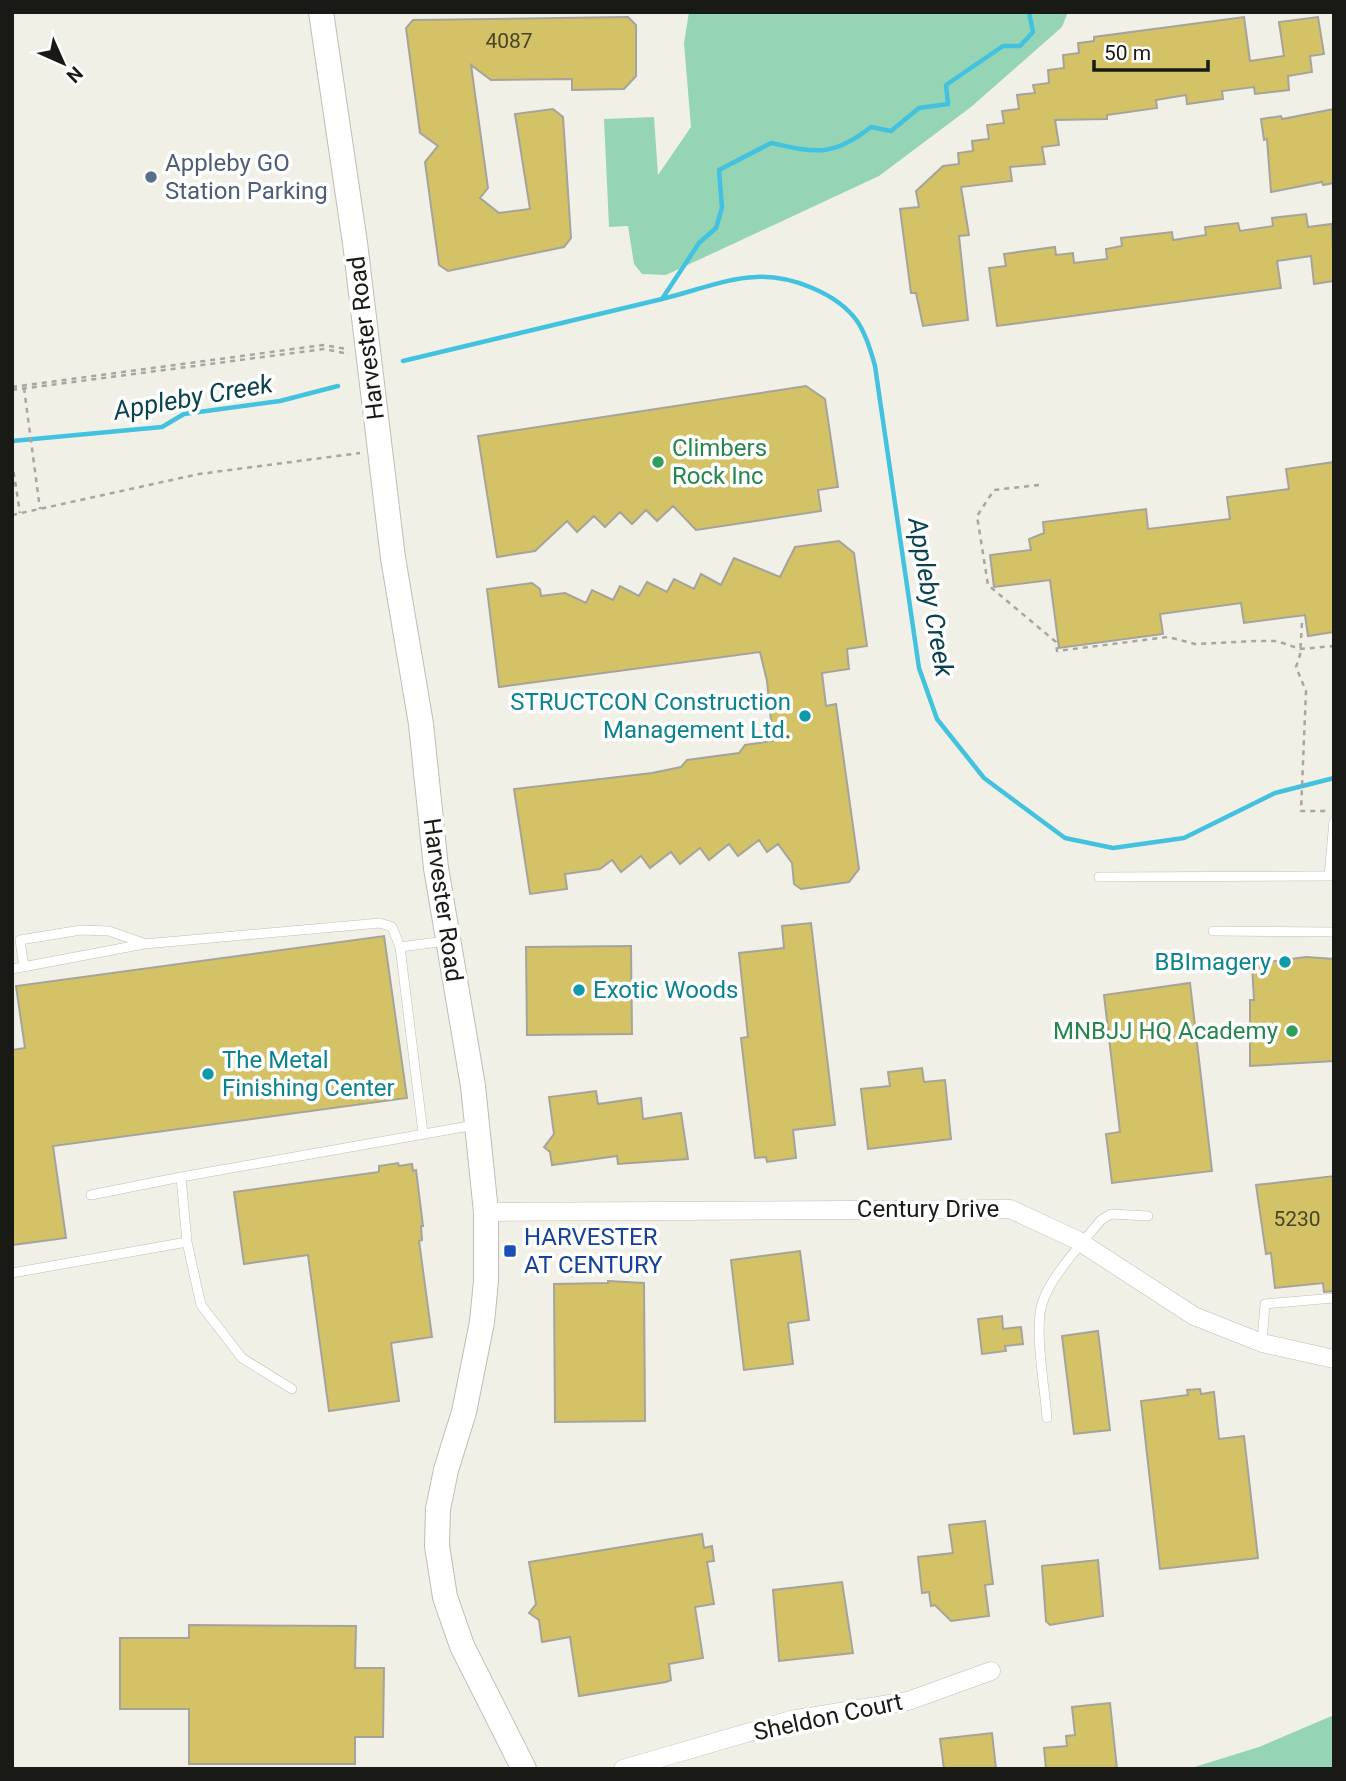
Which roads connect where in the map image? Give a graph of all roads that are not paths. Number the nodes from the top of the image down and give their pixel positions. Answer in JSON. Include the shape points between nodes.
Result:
{"nodes":[{"id":1,"x":321,"y":12,"type":"edge"},
{"id":2,"x":1334,"y":821,"type":"edge"},
{"id":3,"x":1331,"y":876,"type":"edge"},
{"id":4,"x":1099,"y":877,"type":"dead end"},
{"id":5,"x":1213,"y":931,"type":"dead end"},
{"id":6,"x":1334,"y":932,"type":"edge"},
{"id":7,"x":448,"y":941,"type":"junction"},
{"id":8,"x":144,"y":944,"type":"junction"},
{"id":9,"x":401,"y":947,"type":"junction"},
{"id":10,"x":24,"y":967,"type":"junction"},
{"id":11,"x":12,"y":969,"type":"edge"},
{"id":12,"x":477,"y":1124,"type":"junction"},
{"id":13,"x":423,"y":1133,"type":"junction"},
{"id":14,"x":181,"y":1177,"type":"junction"},
{"id":15,"x":91,"y":1195,"type":"dead end"},
{"id":16,"x":486,"y":1212,"type":"junction"},
{"id":17,"x":1149,"y":1216,"type":"dead end"},
{"id":18,"x":187,"y":1242,"type":"junction"},
{"id":19,"x":1083,"y":1244,"type":"junction"},
{"id":20,"x":12,"y":1273,"type":"edge"},
{"id":21,"x":1334,"y":1298,"type":"edge"},
{"id":22,"x":1262,"y":1343,"type":"junction"},
{"id":23,"x":1334,"y":1359,"type":"edge"},
{"id":24,"x":292,"y":1389,"type":"dead end"},
{"id":25,"x":1047,"y":1418,"type":"dead end"},
{"id":26,"x":991,"y":1671,"type":"dead end"},
{"id":27,"x":524,"y":1769,"type":"edge"},
{"id":28,"x":622,"y":1769,"type":"edge"}],
"edges":[{"from":1,"to":7,"type":"main road","name":"Harvester Road"},
{"from":2,"to":3,"type":"lane"},
{"from":3,"to":4,"type":"lane"},
{"from":5,"to":6,"type":"lane"},
{"from":7,"to":9,"type":"lane"},
{"from":7,"to":12,"type":"main road","name":"Harvester Road"},
{"from":8,"to":9,"type":"lane","via":[[380,923],[392,927]]},
{"from":8,"to":10,"type":"lane"},
{"from":8,"to":10,"type":"lane","via":[[109,931],[81,930],[20,940]]},
{"from":9,"to":13,"type":"lane"},
{"from":10,"to":11,"type":"lane"},
{"from":12,"to":13,"type":"lane"},
{"from":12,"to":16,"type":"main road","name":"Harvester Road"},
{"from":13,"to":14,"type":"lane"},
{"from":14,"to":15,"type":"lane"},
{"from":14,"to":18,"type":"lane"},
{"from":16,"to":19,"type":"street","name":"Century Drive","via":[[1010,1209]]},
{"from":16,"to":27,"type":"main road","name":"Harvester Road","via":[[482,1322],[464,1412],[443,1483],[437,1546],[445,1597],[462,1646]]},
{"from":17,"to":19,"type":"lane","via":[[1111,1214]]},
{"from":18,"to":20,"type":"lane"},
{"from":18,"to":24,"type":"lane","via":[[201,1305],[242,1358]]},
{"from":19,"to":22,"type":"street","name":"Century Drive","via":[[1194,1316]]},
{"from":19,"to":25,"type":"lane","via":[[1041,1304]]},
{"from":21,"to":22,"type":"lane","via":[[1265,1304]]},
{"from":22,"to":23,"type":"street","name":"Century Drive"},
{"from":26,"to":28,"type":"street","name":"Sheldon Court","via":[[908,1701],[791,1720]]}]}
